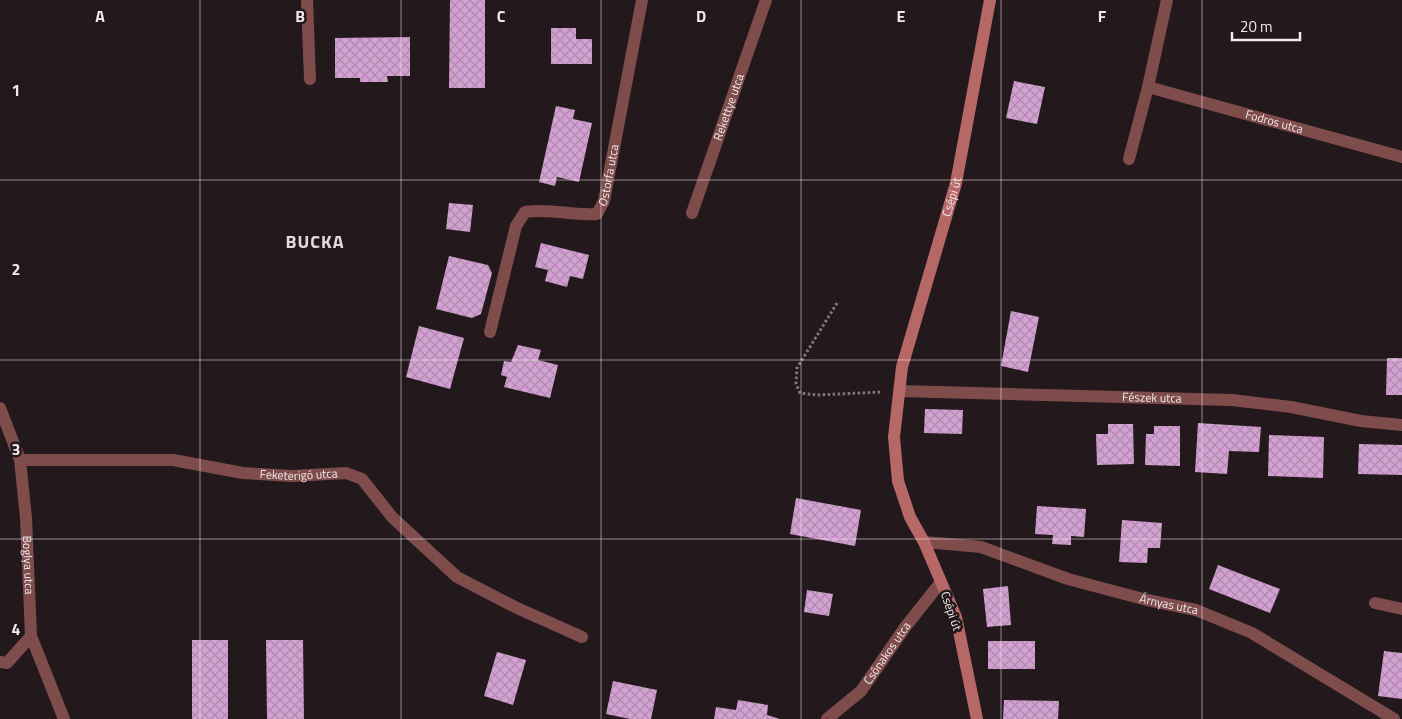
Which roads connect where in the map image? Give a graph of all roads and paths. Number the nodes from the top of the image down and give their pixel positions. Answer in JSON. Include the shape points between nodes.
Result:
{"nodes":[{"id":1,"x":307,"y":0,"type":"edge"},
{"id":2,"x":642,"y":0,"type":"edge"},
{"id":3,"x":766,"y":0,"type":"edge"},
{"id":4,"x":990,"y":0,"type":"edge"},
{"id":5,"x":1167,"y":0,"type":"edge"},
{"id":6,"x":310,"y":79,"type":"dead end"},
{"id":7,"x":1148,"y":87,"type":"junction"},
{"id":8,"x":1402,"y":156,"type":"edge"},
{"id":9,"x":1129,"y":159,"type":"dead end"},
{"id":10,"x":692,"y":213,"type":"dead end"},
{"id":11,"x":837,"y":303,"type":"dead end"},
{"id":12,"x":490,"y":332,"type":"dead end"},
{"id":13,"x":900,"y":391,"type":"junction"},
{"id":14,"x":0,"y":408,"type":"edge"},
{"id":15,"x":1402,"y":424,"type":"edge"},
{"id":16,"x":20,"y":460,"type":"junction"},
{"id":17,"x":924,"y":542,"type":"junction"},
{"id":18,"x":941,"y":582,"type":"junction"},
{"id":19,"x":1375,"y":603,"type":"dead end"},
{"id":20,"x":1402,"y":608,"type":"edge"},
{"id":21,"x":31,"y":636,"type":"junction"},
{"id":22,"x":582,"y":637,"type":"dead end"},
{"id":23,"x":0,"y":662,"type":"edge"},
{"id":24,"x":64,"y":719,"type":"edge"},
{"id":25,"x":827,"y":719,"type":"edge"},
{"id":26,"x":977,"y":719,"type":"edge"},
{"id":27,"x":1394,"y":719,"type":"edge"}],
"edges":[{"from":1,"to":6,"type":"street"},
{"from":2,"to":12,"type":"street","name":"Ostorfa utca","via":[[604,201],[596,214],[543,209],[525,212],[516,226]]},
{"from":3,"to":10,"type":"street","name":"Rekettye utca"},
{"from":4,"to":13,"type":"street","name":"Csépi út","via":[[956,183],[902,367]]},
{"from":5,"to":7,"type":"street"},
{"from":7,"to":8,"type":"street","name":"Fodros utca"},
{"from":7,"to":9,"type":"street"},
{"from":11,"to":13,"type":"path","via":[[797,368],[796,384],[800,393]]},
{"from":13,"to":15,"type":"street","name":"Fészek utca","via":[[1232,400],[1291,407],[1361,421]]},
{"from":13,"to":17,"type":"street","name":"Csépi út","via":[[894,437],[898,481],[910,517]]},
{"from":14,"to":16,"type":"street","name":"Boglya utca"},
{"from":16,"to":21,"type":"street","name":"Boglya utca"},
{"from":16,"to":22,"type":"street","name":"Feketerigó utca","via":[[173,460],[253,474],[292,476],[346,472],[362,479],[392,517],[457,577]]},
{"from":17,"to":18,"type":"street","name":"Csépi út"},
{"from":17,"to":27,"type":"street","name":"Árnyas utca","via":[[981,547],[1068,578],[1196,610],[1252,633]]},
{"from":18,"to":25,"type":"street","name":"Csónakos utca","via":[[861,691]]},
{"from":18,"to":26,"type":"street","name":"Csépi út","via":[[956,617]]},
{"from":19,"to":20,"type":"street"},
{"from":21,"to":23,"type":"street","via":[[7,663]]},
{"from":21,"to":24,"type":"street","name":"Boglya utca"}]}
